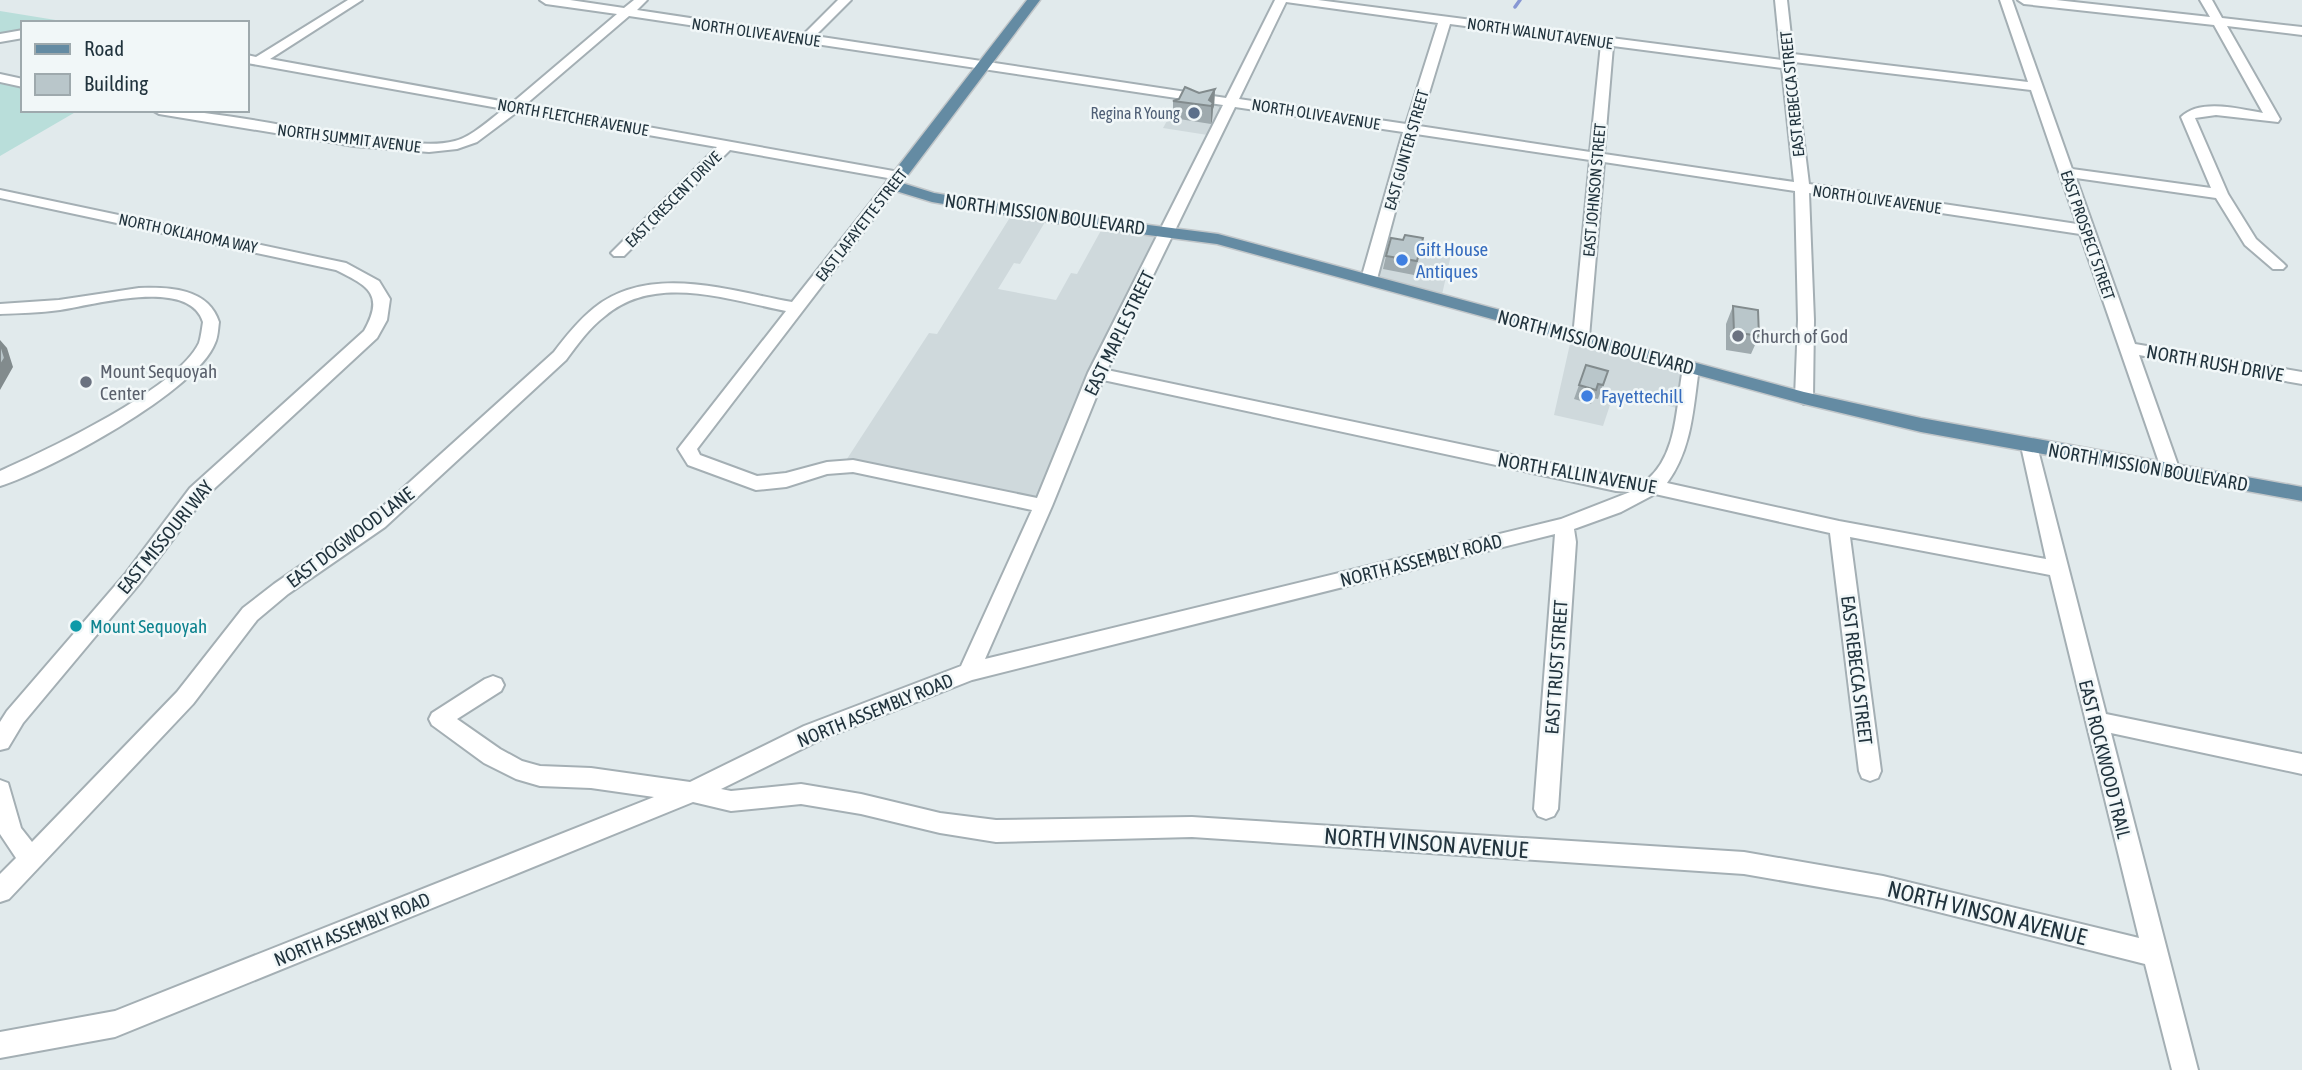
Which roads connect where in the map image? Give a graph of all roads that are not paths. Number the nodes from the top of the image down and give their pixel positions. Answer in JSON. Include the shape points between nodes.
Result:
{"nodes":[{"id":1,"x":356,"y":0,"type":"edge"},
{"id":2,"x":546,"y":0,"type":"edge"},
{"id":3,"x":641,"y":0,"type":"edge"},
{"id":4,"x":845,"y":0,"type":"edge"},
{"id":5,"x":1034,"y":0,"type":"edge"},
{"id":6,"x":1281,"y":0,"type":"edge"},
{"id":7,"x":1291,"y":0,"type":"edge"},
{"id":8,"x":1781,"y":0,"type":"edge"},
{"id":9,"x":2006,"y":0,"type":"edge"},
{"id":10,"x":2024,"y":0,"type":"edge"},
{"id":11,"x":2206,"y":0,"type":"edge"},
{"id":12,"x":625,"y":13,"type":"junction"},
{"id":13,"x":1445,"y":21,"type":"junction"},
{"id":14,"x":2219,"y":22,"type":"junction"},
{"id":15,"x":2302,"y":31,"type":"edge"},
{"id":16,"x":21,"y":34,"type":"edge"},
{"id":17,"x":0,"y":38,"type":"edge"},
{"id":18,"x":806,"y":38,"type":"junction"},
{"id":19,"x":1607,"y":43,"type":"junction"},
{"id":20,"x":252,"y":60,"type":"edge"},
{"id":21,"x":1789,"y":61,"type":"junction"},
{"id":22,"x":983,"y":66,"type":"junction"},
{"id":23,"x":0,"y":78,"type":"edge"},
{"id":24,"x":21,"y":83,"type":"edge"},
{"id":25,"x":2036,"y":86,"type":"junction"},
{"id":26,"x":1230,"y":102,"type":"junction"},
{"id":27,"x":515,"y":107,"type":"junction"},
{"id":28,"x":171,"y":112,"type":"edge"},
{"id":29,"x":1411,"y":129,"type":"junction"},
{"id":30,"x":727,"y":145,"type":"junction"},
{"id":31,"x":1597,"y":156,"type":"junction"},
{"id":32,"x":2067,"y":173,"type":"junction"},
{"id":33,"x":895,"y":180,"type":"junction"},
{"id":34,"x":1802,"y":188,"type":"junction"},
{"id":35,"x":0,"y":194,"type":"edge"},
{"id":36,"x":2221,"y":194,"type":"junction"},
{"id":37,"x":2087,"y":230,"type":"junction"},
{"id":38,"x":1168,"y":231,"type":"junction"},
{"id":39,"x":620,"y":253,"type":"dead end"},
{"id":40,"x":2278,"y":266,"type":"dead end"},
{"id":41,"x":1369,"y":279,"type":"junction"},
{"id":42,"x":373,"y":283,"type":"joint"},
{"id":43,"x":797,"y":308,"type":"junction"},
{"id":44,"x":0,"y":309,"type":"edge"},
{"id":45,"x":212,"y":324,"type":"joint"},
{"id":46,"x":1581,"y":337,"type":"junction"},
{"id":47,"x":2128,"y":348,"type":"junction"},
{"id":48,"x":1691,"y":368,"type":"junction"},
{"id":49,"x":1097,"y":373,"type":"junction"},
{"id":50,"x":2302,"y":378,"type":"edge"},
{"id":51,"x":1804,"y":398,"type":"junction"},
{"id":52,"x":2030,"y":446,"type":"junction"},
{"id":53,"x":2171,"y":471,"type":"junction"},
{"id":54,"x":0,"y":479,"type":"edge"},
{"id":55,"x":1653,"y":487,"type":"junction"},
{"id":56,"x":2302,"y":494,"type":"edge"},
{"id":57,"x":1043,"y":506,"type":"junction"},
{"id":58,"x":1564,"y":525,"type":"junction"},
{"id":59,"x":1839,"y":528,"type":"junction"},
{"id":60,"x":2058,"y":569,"type":"junction"},
{"id":61,"x":970,"y":672,"type":"junction"},
{"id":62,"x":493,"y":685,"type":"dead end"},
{"id":63,"x":2096,"y":721,"type":"junction"},
{"id":64,"x":0,"y":741,"type":"edge"},
{"id":65,"x":2302,"y":764,"type":"edge"},
{"id":66,"x":1870,"y":771,"type":"dead end"},
{"id":67,"x":0,"y":790,"type":"edge"},
{"id":68,"x":692,"y":792,"type":"junction"},
{"id":69,"x":1546,"y":809,"type":"dead end"},
{"id":70,"x":30,"y":858,"type":"junction"},
{"id":71,"x":0,"y":891,"type":"edge"},
{"id":72,"x":2155,"y":954,"type":"junction"},
{"id":73,"x":0,"y":1045,"type":"edge"},
{"id":74,"x":2185,"y":1070,"type":"edge"}],
"edges":[{"from":1,"to":20,"type":"street"},
{"from":2,"to":12,"type":"street","name":"NORTH OLIVE AVENUE"},
{"from":3,"to":12,"type":"street"},
{"from":4,"to":18,"type":"street"},
{"from":5,"to":22,"type":"main road","name":"EAST LAFAYETTE STREET"},
{"from":6,"to":26,"type":"street","name":"EAST MAPLE STREET"},
{"from":7,"to":13,"type":"street","name":"NORTH WALNUT AVENUE"},
{"from":8,"to":21,"type":"street","name":"EAST REBECCA STREET"},
{"from":9,"to":25,"type":"street","name":"EAST PROSPECT STREET"},
{"from":10,"to":14,"type":"street"},
{"from":11,"to":14,"type":"street"},
{"from":12,"to":18,"type":"street","name":"NORTH OLIVE AVENUE"},
{"from":12,"to":27,"type":"street"},
{"from":13,"to":19,"type":"street","name":"NORTH WALNUT AVENUE"},
{"from":13,"to":29,"type":"street","name":"EAST GUNTER STREET"},
{"from":14,"to":15,"type":"street"},
{"from":14,"to":36,"type":"street","via":[[2273,119],[2207,111],[2193,111],[2188,117]]},
{"from":16,"to":17,"type":"street"},
{"from":18,"to":22,"type":"street","name":"NORTH OLIVE AVENUE"},
{"from":19,"to":21,"type":"street","name":"NORTH WALNUT AVENUE"},
{"from":19,"to":31,"type":"street","name":"EAST JOHNSON STREET"},
{"from":20,"to":27,"type":"street","name":"NORTH FLETCHER AVENUE"},
{"from":21,"to":25,"type":"street","name":"NORTH WALNUT AVENUE"},
{"from":21,"to":34,"type":"street","name":"EAST REBECCA STREET"},
{"from":22,"to":26,"type":"street","name":"NORTH OLIVE AVENUE"},
{"from":22,"to":33,"type":"main road","name":"EAST LAFAYETTE STREET"},
{"from":23,"to":24,"type":"street"},
{"from":25,"to":32,"type":"street","name":"EAST PROSPECT STREET"},
{"from":26,"to":29,"type":"street","name":"NORTH OLIVE AVENUE"},
{"from":26,"to":38,"type":"street","name":"EAST MAPLE STREET"},
{"from":27,"to":28,"type":"street","name":"NORTH SUMMIT AVENUE","via":[[472,139],[429,148],[354,142]]},
{"from":27,"to":30,"type":"street","name":"NORTH FLETCHER AVENUE"},
{"from":29,"to":31,"type":"street","name":"NORTH OLIVE AVENUE"},
{"from":29,"to":41,"type":"street","name":"EAST GUNTER STREET"},
{"from":30,"to":33,"type":"street","name":"NORTH FLETCHER AVENUE"},
{"from":30,"to":39,"type":"street","name":"EAST CRESCENT DRIVE"},
{"from":31,"to":34,"type":"street","name":"NORTH OLIVE AVENUE"},
{"from":31,"to":46,"type":"street","name":"EAST JOHNSON STREET"},
{"from":32,"to":36,"type":"street"},
{"from":32,"to":37,"type":"street","name":"EAST PROSPECT STREET"},
{"from":33,"to":38,"type":"main road","name":"NORTH MISSION BOULEVARD","via":[[932,197]]},
{"from":33,"to":43,"type":"street","name":"EAST LAFAYETTE STREET"},
{"from":34,"to":37,"type":"street","name":"NORTH OLIVE AVENUE"},
{"from":34,"to":51,"type":"street","name":"EAST REBECCA STREET"},
{"from":35,"to":42,"type":"street","name":"NORTH OKLAHOMA WAY","via":[[316,260],[341,266]]},
{"from":36,"to":40,"type":"street","via":[[2250,242]]},
{"from":37,"to":47,"type":"street","name":"EAST PROSPECT STREET"},
{"from":38,"to":41,"type":"main road","name":"NORTH MISSION BOULEVARD","via":[[1218,239]]},
{"from":38,"to":49,"type":"street","name":"EAST MAPLE STREET"},
{"from":41,"to":46,"type":"main road","name":"NORTH MISSION BOULEVARD"},
{"from":42,"to":64,"type":"street","name":"EAST MISSOURI WAY","via":[[382,297],[383,315],[371,334],[197,494]]},
{"from":43,"to":57,"type":"street","name":"EAST LAFAYETTE STREET","via":[[687,449],[694,460],[757,483],[853,466]]},
{"from":43,"to":70,"type":"street","name":"EAST DOGWOOD LANE","via":[[690,288],[658,288],[627,296],[601,310],[560,356],[378,522],[250,614],[185,698]]},
{"from":44,"to":45,"type":"street","via":[[138,293],[166,294],[200,303]]},
{"from":45,"to":54,"type":"street","via":[[211,336],[198,359],[163,389],[114,421]]},
{"from":46,"to":48,"type":"main road","name":"NORTH MISSION BOULEVARD"},
{"from":47,"to":50,"type":"street","name":"NORTH RUSH DRIVE"},
{"from":47,"to":53,"type":"street","name":"EAST PROSPECT STREET"},
{"from":48,"to":51,"type":"main road","name":"NORTH MISSION BOULEVARD"},
{"from":48,"to":55,"type":"street","name":"NORTH ASSEMBLY ROAD","via":[[1676,451]]},
{"from":49,"to":55,"type":"street","name":"NORTH FALLIN AVENUE","via":[[1616,484]]},
{"from":49,"to":57,"type":"street","name":"EAST MAPLE STREET"},
{"from":51,"to":52,"type":"main road","name":"NORTH MISSION BOULEVARD"},
{"from":52,"to":53,"type":"main road","name":"NORTH MISSION BOULEVARD"},
{"from":52,"to":60,"type":"street","name":"EAST ROCKWOOD TRAIL"},
{"from":53,"to":56,"type":"main road","name":"NORTH MISSION BOULEVARD"},
{"from":55,"to":58,"type":"street","name":"NORTH ASSEMBLY ROAD"},
{"from":55,"to":59,"type":"street","name":"NORTH FALLIN AVENUE"},
{"from":57,"to":61,"type":"street","name":"EAST MAPLE STREET"},
{"from":58,"to":61,"type":"street","name":"NORTH ASSEMBLY ROAD"},
{"from":58,"to":69,"type":"street","name":"EAST TRUST STREET"},
{"from":59,"to":60,"type":"street","name":"NORTH FALLIN AVENUE"},
{"from":59,"to":66,"type":"street","name":"EAST REBECCA STREET"},
{"from":60,"to":63,"type":"street","name":"EAST ROCKWOOD TRAIL"},
{"from":61,"to":68,"type":"street","name":"NORTH ASSEMBLY ROAD","via":[[812,733]]},
{"from":62,"to":68,"type":"street","name":"NORTH VINSON AVENUE","via":[[440,719],[516,769],[540,776]]},
{"from":63,"to":65,"type":"street"},
{"from":63,"to":72,"type":"street","name":"EAST ROCKWOOD TRAIL"},
{"from":67,"to":70,"type":"street","via":[[11,834]]},
{"from":68,"to":72,"type":"street","name":"NORTH VINSON AVENUE","via":[[731,801],[801,794],[996,831],[1192,827],[1744,863],[1883,887]]},
{"from":68,"to":73,"type":"street","name":"NORTH ASSEMBLY ROAD","via":[[115,1024]]},
{"from":70,"to":71,"type":"street","name":"EAST DOGWOOD LANE"},
{"from":72,"to":74,"type":"street","name":"EAST ROCKWOOD TRAIL"}]}
